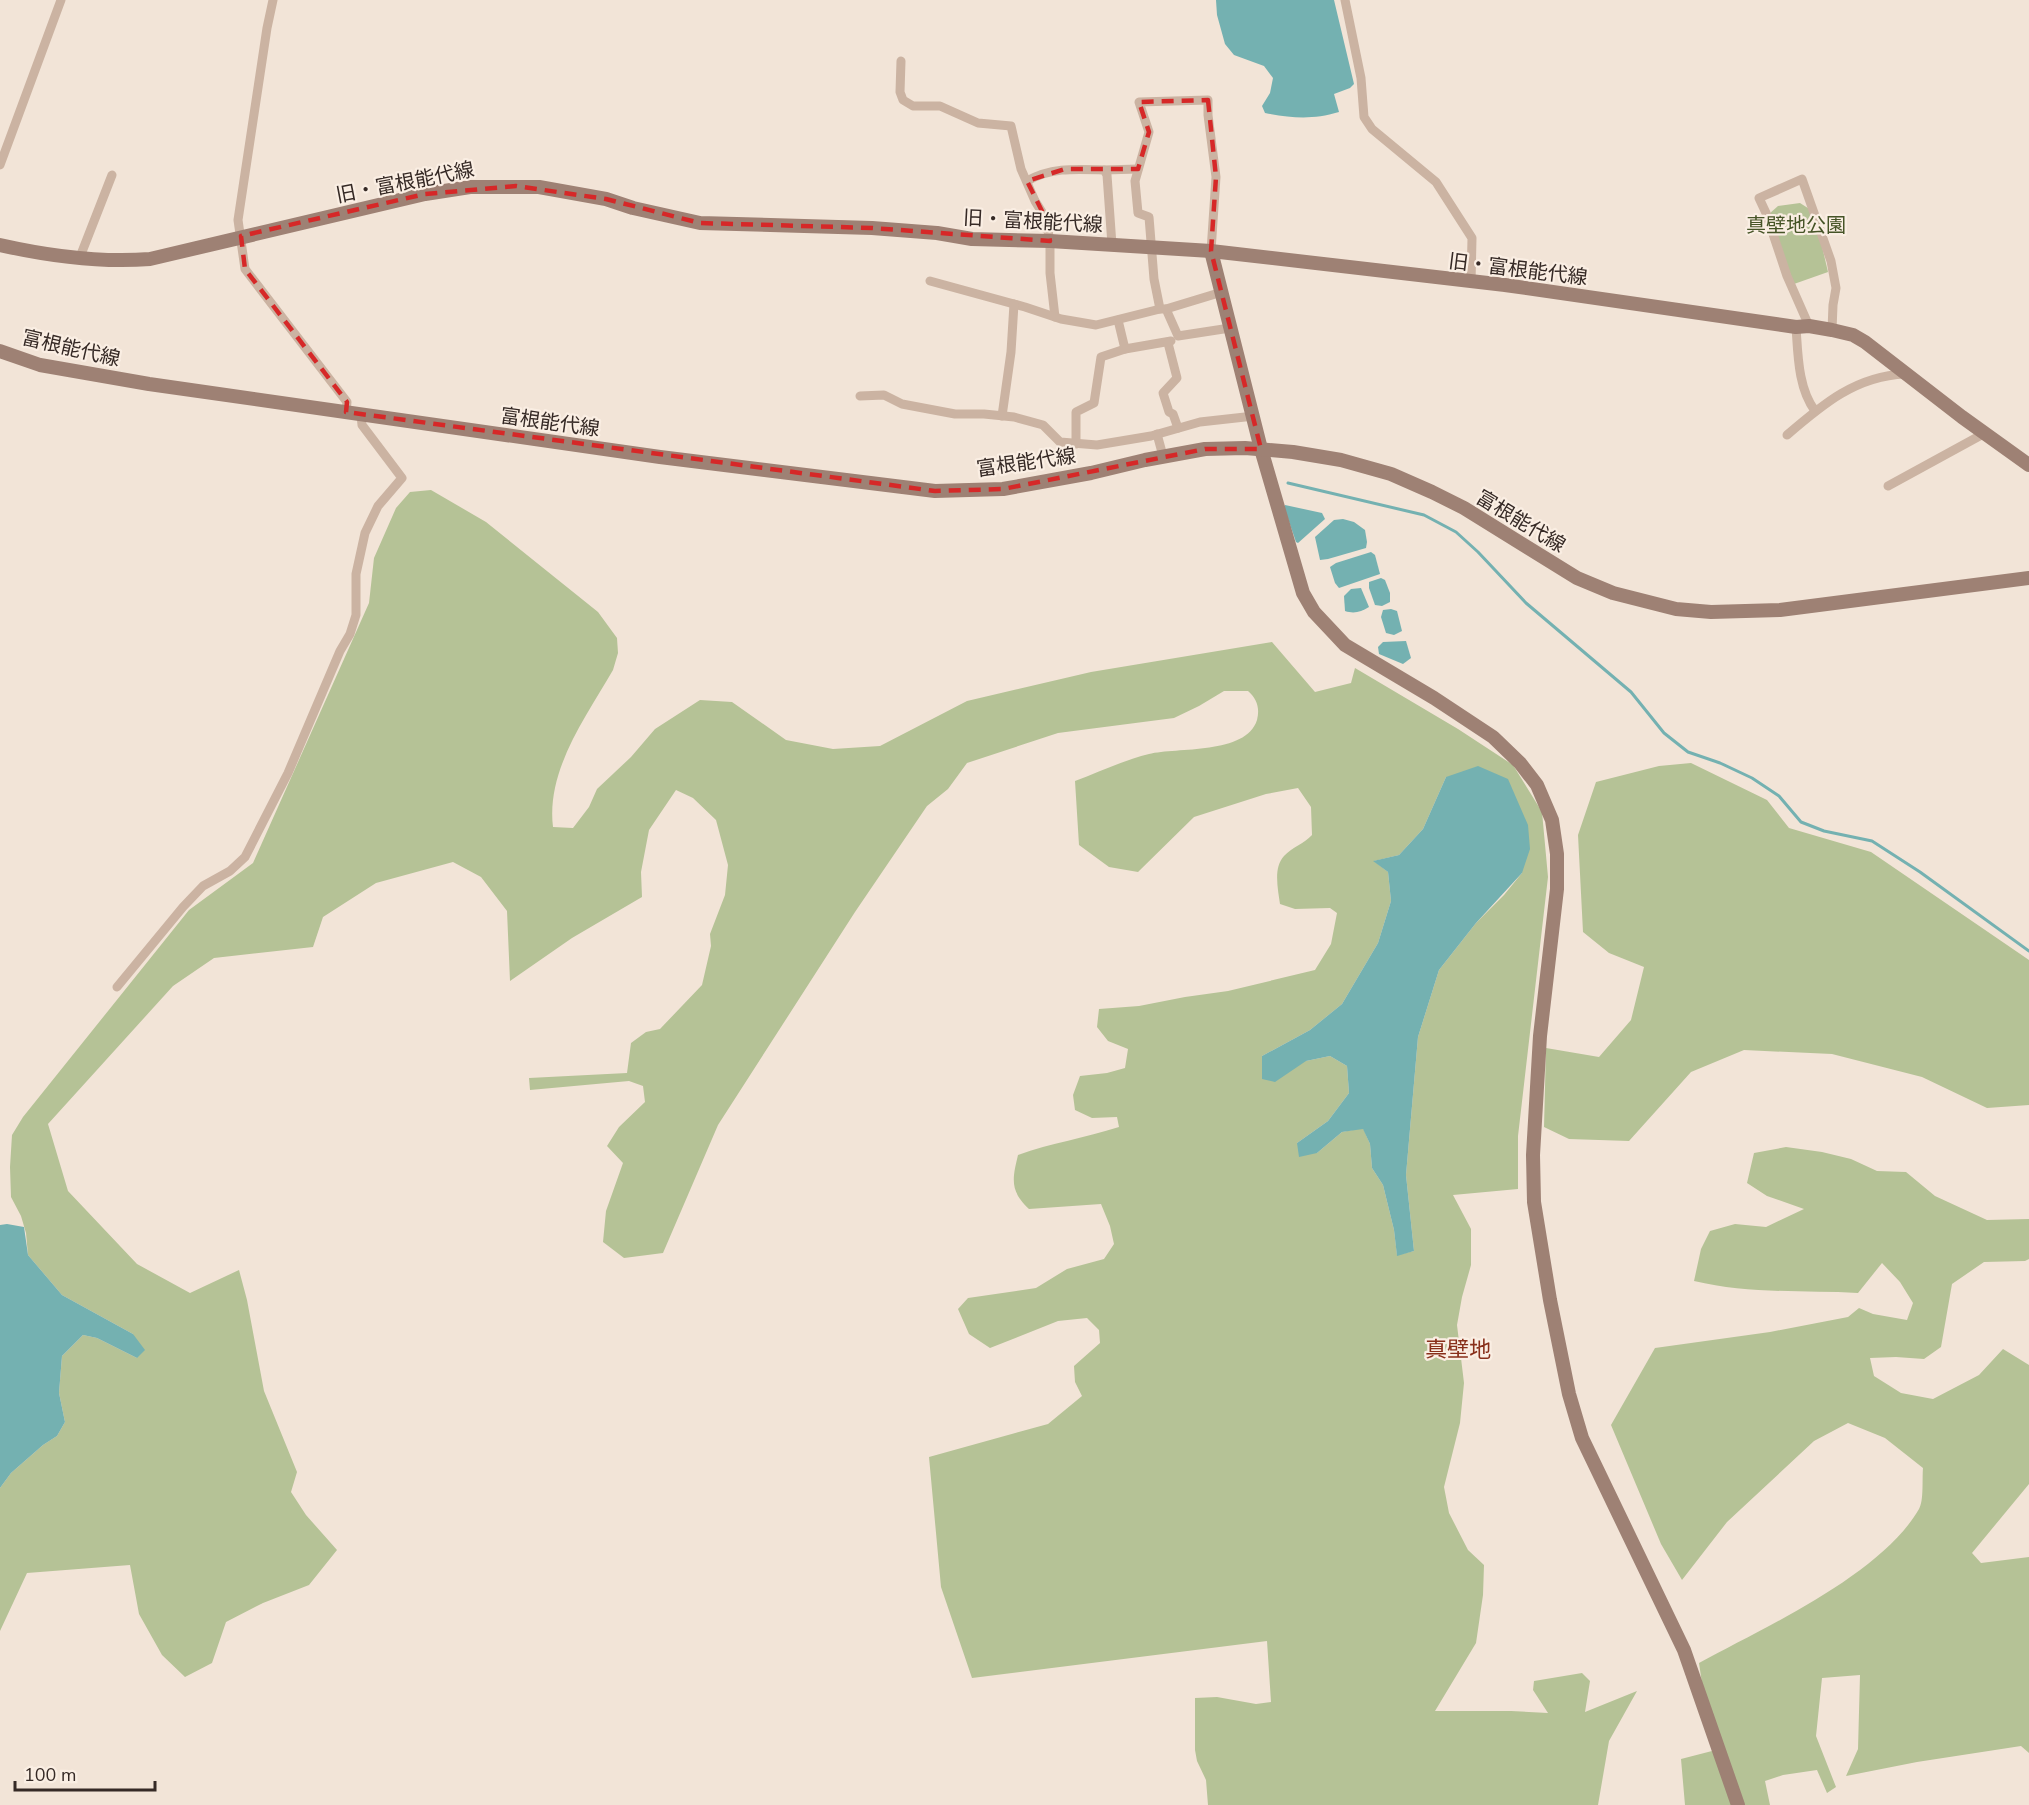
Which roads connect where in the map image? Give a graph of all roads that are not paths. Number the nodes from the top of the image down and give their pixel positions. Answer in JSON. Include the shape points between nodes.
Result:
{"nodes":[{"id":1,"x":61,"y":0,"type":"edge"},
{"id":2,"x":273,"y":0,"type":"edge"},
{"id":3,"x":1345,"y":0,"type":"edge"},
{"id":4,"x":901,"y":61,"type":"dead end"},
{"id":5,"x":0,"y":165,"type":"edge"},
{"id":6,"x":1138,"y":169,"type":"junction"},
{"id":7,"x":1104,"y":170,"type":"junction"},
{"id":8,"x":112,"y":176,"type":"dead end"},
{"id":9,"x":1027,"y":181,"type":"junction"},
{"id":10,"x":241,"y":236,"type":"junction"},
{"id":11,"x":1050,"y":241,"type":"junction"},
{"id":12,"x":0,"y":245,"type":"edge"},
{"id":13,"x":1112,"y":245,"type":"junction"},
{"id":14,"x":1152,"y":248,"type":"junction"},
{"id":15,"x":1211,"y":250,"type":"junction"},
{"id":16,"x":80,"y":257,"type":"junction"},
{"id":17,"x":930,"y":281,"type":"dead end"},
{"id":18,"x":1471,"y":283,"type":"junction"},
{"id":19,"x":1222,"y":292,"type":"junction"},
{"id":20,"x":1014,"y":304,"type":"junction"},
{"id":21,"x":1163,"y":309,"type":"junction"},
{"id":22,"x":1055,"y":317,"type":"junction"},
{"id":23,"x":1118,"y":320,"type":"junction"},
{"id":24,"x":1802,"y":327,"type":"junction"},
{"id":25,"x":1230,"y":328,"type":"junction"},
{"id":26,"x":1832,"y":330,"type":"junction"},
{"id":27,"x":1178,"y":336,"type":"junction"},
{"id":28,"x":1168,"y":343,"type":"junction"},
{"id":29,"x":1125,"y":350,"type":"junction"},
{"id":30,"x":0,"y":351,"type":"edge"},
{"id":31,"x":1908,"y":374,"type":"junction"},
{"id":32,"x":860,"y":396,"type":"dead end"},
{"id":33,"x":1815,"y":411,"type":"junction"},
{"id":34,"x":346,"y":412,"type":"junction"},
{"id":35,"x":361,"y":415,"type":"junction"},
{"id":36,"x":1002,"y":416,"type":"junction"},
{"id":37,"x":1254,"y":416,"type":"junction"},
{"id":38,"x":1178,"y":428,"type":"junction"},
{"id":39,"x":1985,"y":433,"type":"junction"},
{"id":40,"x":1157,"y":434,"type":"junction"},
{"id":41,"x":1787,"y":435,"type":"dead end"},
{"id":42,"x":1076,"y":444,"type":"junction"},
{"id":43,"x":1261,"y":449,"type":"junction"},
{"id":44,"x":1163,"y":456,"type":"junction"},
{"id":45,"x":2029,"y":465,"type":"edge"},
{"id":46,"x":1888,"y":486,"type":"dead end"},
{"id":47,"x":2029,"y":578,"type":"edge"},
{"id":48,"x":117,"y":987,"type":"dead end"},
{"id":49,"x":1738,"y":1805,"type":"edge"}],
"edges":[{"from":1,"to":5,"type":"street"},
{"from":2,"to":10,"type":"street","via":[[238,220]]},
{"from":3,"to":18,"type":"street","via":[[1361,78],[1364,117],[1372,129],[1436,182],[1472,238]]},
{"from":4,"to":9,"type":"street","via":[[900,92],[903,100],[913,106],[940,106],[978,123],[1011,126]]},
{"from":6,"to":7,"type":"street"},
{"from":6,"to":14,"type":"street","via":[[1138,213],[1149,217]]},
{"from":6,"to":15,"type":"street","via":[[1149,132],[1139,102],[1208,100],[1216,177]]},
{"from":7,"to":9,"type":"street","via":[[1065,169]]},
{"from":7,"to":13,"type":"street"},
{"from":8,"to":16,"type":"street"},
{"from":9,"to":11,"type":"street","via":[[1045,217]]},
{"from":10,"to":11,"type":"street","name":"旧・富根能代線","via":[[425,194],[470,187],[516,186],[606,199],[700,223],[872,228],[972,239]]},
{"from":10,"to":16,"type":"street","name":"旧・富根能代線","via":[[150,259]]},
{"from":10,"to":34,"type":"street","via":[[245,268],[346,402]]},
{"from":11,"to":13,"type":"street","name":"旧・富根能代線"},
{"from":11,"to":22,"type":"street"},
{"from":12,"to":16,"type":"street","name":"旧・富根能代線"},
{"from":13,"to":14,"type":"street","name":"旧・富根能代線"},
{"from":14,"to":15,"type":"street","name":"旧・富根能代線"},
{"from":14,"to":21,"type":"street","via":[[1154,279]]},
{"from":15,"to":18,"type":"street","name":"旧・富根能代線"},
{"from":15,"to":19,"type":"street"},
{"from":17,"to":20,"type":"street"},
{"from":18,"to":24,"type":"street","name":"旧・富根能代線"},
{"from":19,"to":21,"type":"street"},
{"from":19,"to":25,"type":"street"},
{"from":20,"to":22,"type":"street"},
{"from":20,"to":36,"type":"street"},
{"from":21,"to":23,"type":"street"},
{"from":21,"to":27,"type":"street"},
{"from":22,"to":23,"type":"street","via":[[1096,325]]},
{"from":23,"to":29,"type":"street"},
{"from":24,"to":26,"type":"street","name":"旧・富根能代線"},
{"from":24,"to":26,"type":"street","via":[[1759,198],[1802,179],[1831,261],[1836,288]]},
{"from":24,"to":33,"type":"street","via":[[1801,378]]},
{"from":25,"to":27,"type":"street"},
{"from":25,"to":37,"type":"street"},
{"from":26,"to":31,"type":"street","name":"旧・富根能代線","via":[[1853,335]]},
{"from":27,"to":28,"type":"street"},
{"from":28,"to":29,"type":"street"},
{"from":28,"to":38,"type":"street","via":[[1177,378],[1163,393]]},
{"from":29,"to":42,"type":"street","via":[[1101,357],[1094,403],[1076,412]]},
{"from":30,"to":34,"type":"street","name":"富根能代線","via":[[93,375]]},
{"from":31,"to":33,"type":"street","via":[[1865,380]]},
{"from":31,"to":39,"type":"street","name":"旧・富根能代線"},
{"from":32,"to":36,"type":"street","via":[[884,395],[902,404],[955,414]]},
{"from":33,"to":41,"type":"street"},
{"from":34,"to":35,"type":"street","name":"富根能代線"},
{"from":35,"to":44,"type":"street","name":"富根能代線","via":[[935,491],[1003,489]]},
{"from":35,"to":48,"type":"street","via":[[362,425],[402,478],[378,506],[365,533],[356,574],[356,615],[351,634],[340,651],[288,773],[245,856],[230,871],[203,886]]},
{"from":36,"to":42,"type":"street","via":[[1043,424],[1060,442]]},
{"from":37,"to":38,"type":"street"},
{"from":37,"to":43,"type":"street"},
{"from":38,"to":40,"type":"street"},
{"from":39,"to":45,"type":"street","name":"旧・富根能代線"},
{"from":39,"to":46,"type":"street"},
{"from":40,"to":42,"type":"street","via":[[1097,445]]},
{"from":40,"to":44,"type":"street"},
{"from":43,"to":44,"type":"street","name":"富根能代線","via":[[1205,449]]},
{"from":43,"to":47,"type":"street","name":"富根能代線","via":[[1341,460],[1391,474],[1464,508],[1577,578],[1613,593],[1676,609],[1780,610]]},
{"from":43,"to":49,"type":"street","via":[[1303,593],[1314,612],[1346,645],[1493,737],[1537,785],[1552,820],[1557,889],[1540,1036],[1533,1155],[1534,1202],[1550,1300],[1582,1438],[1684,1650]]}]}
